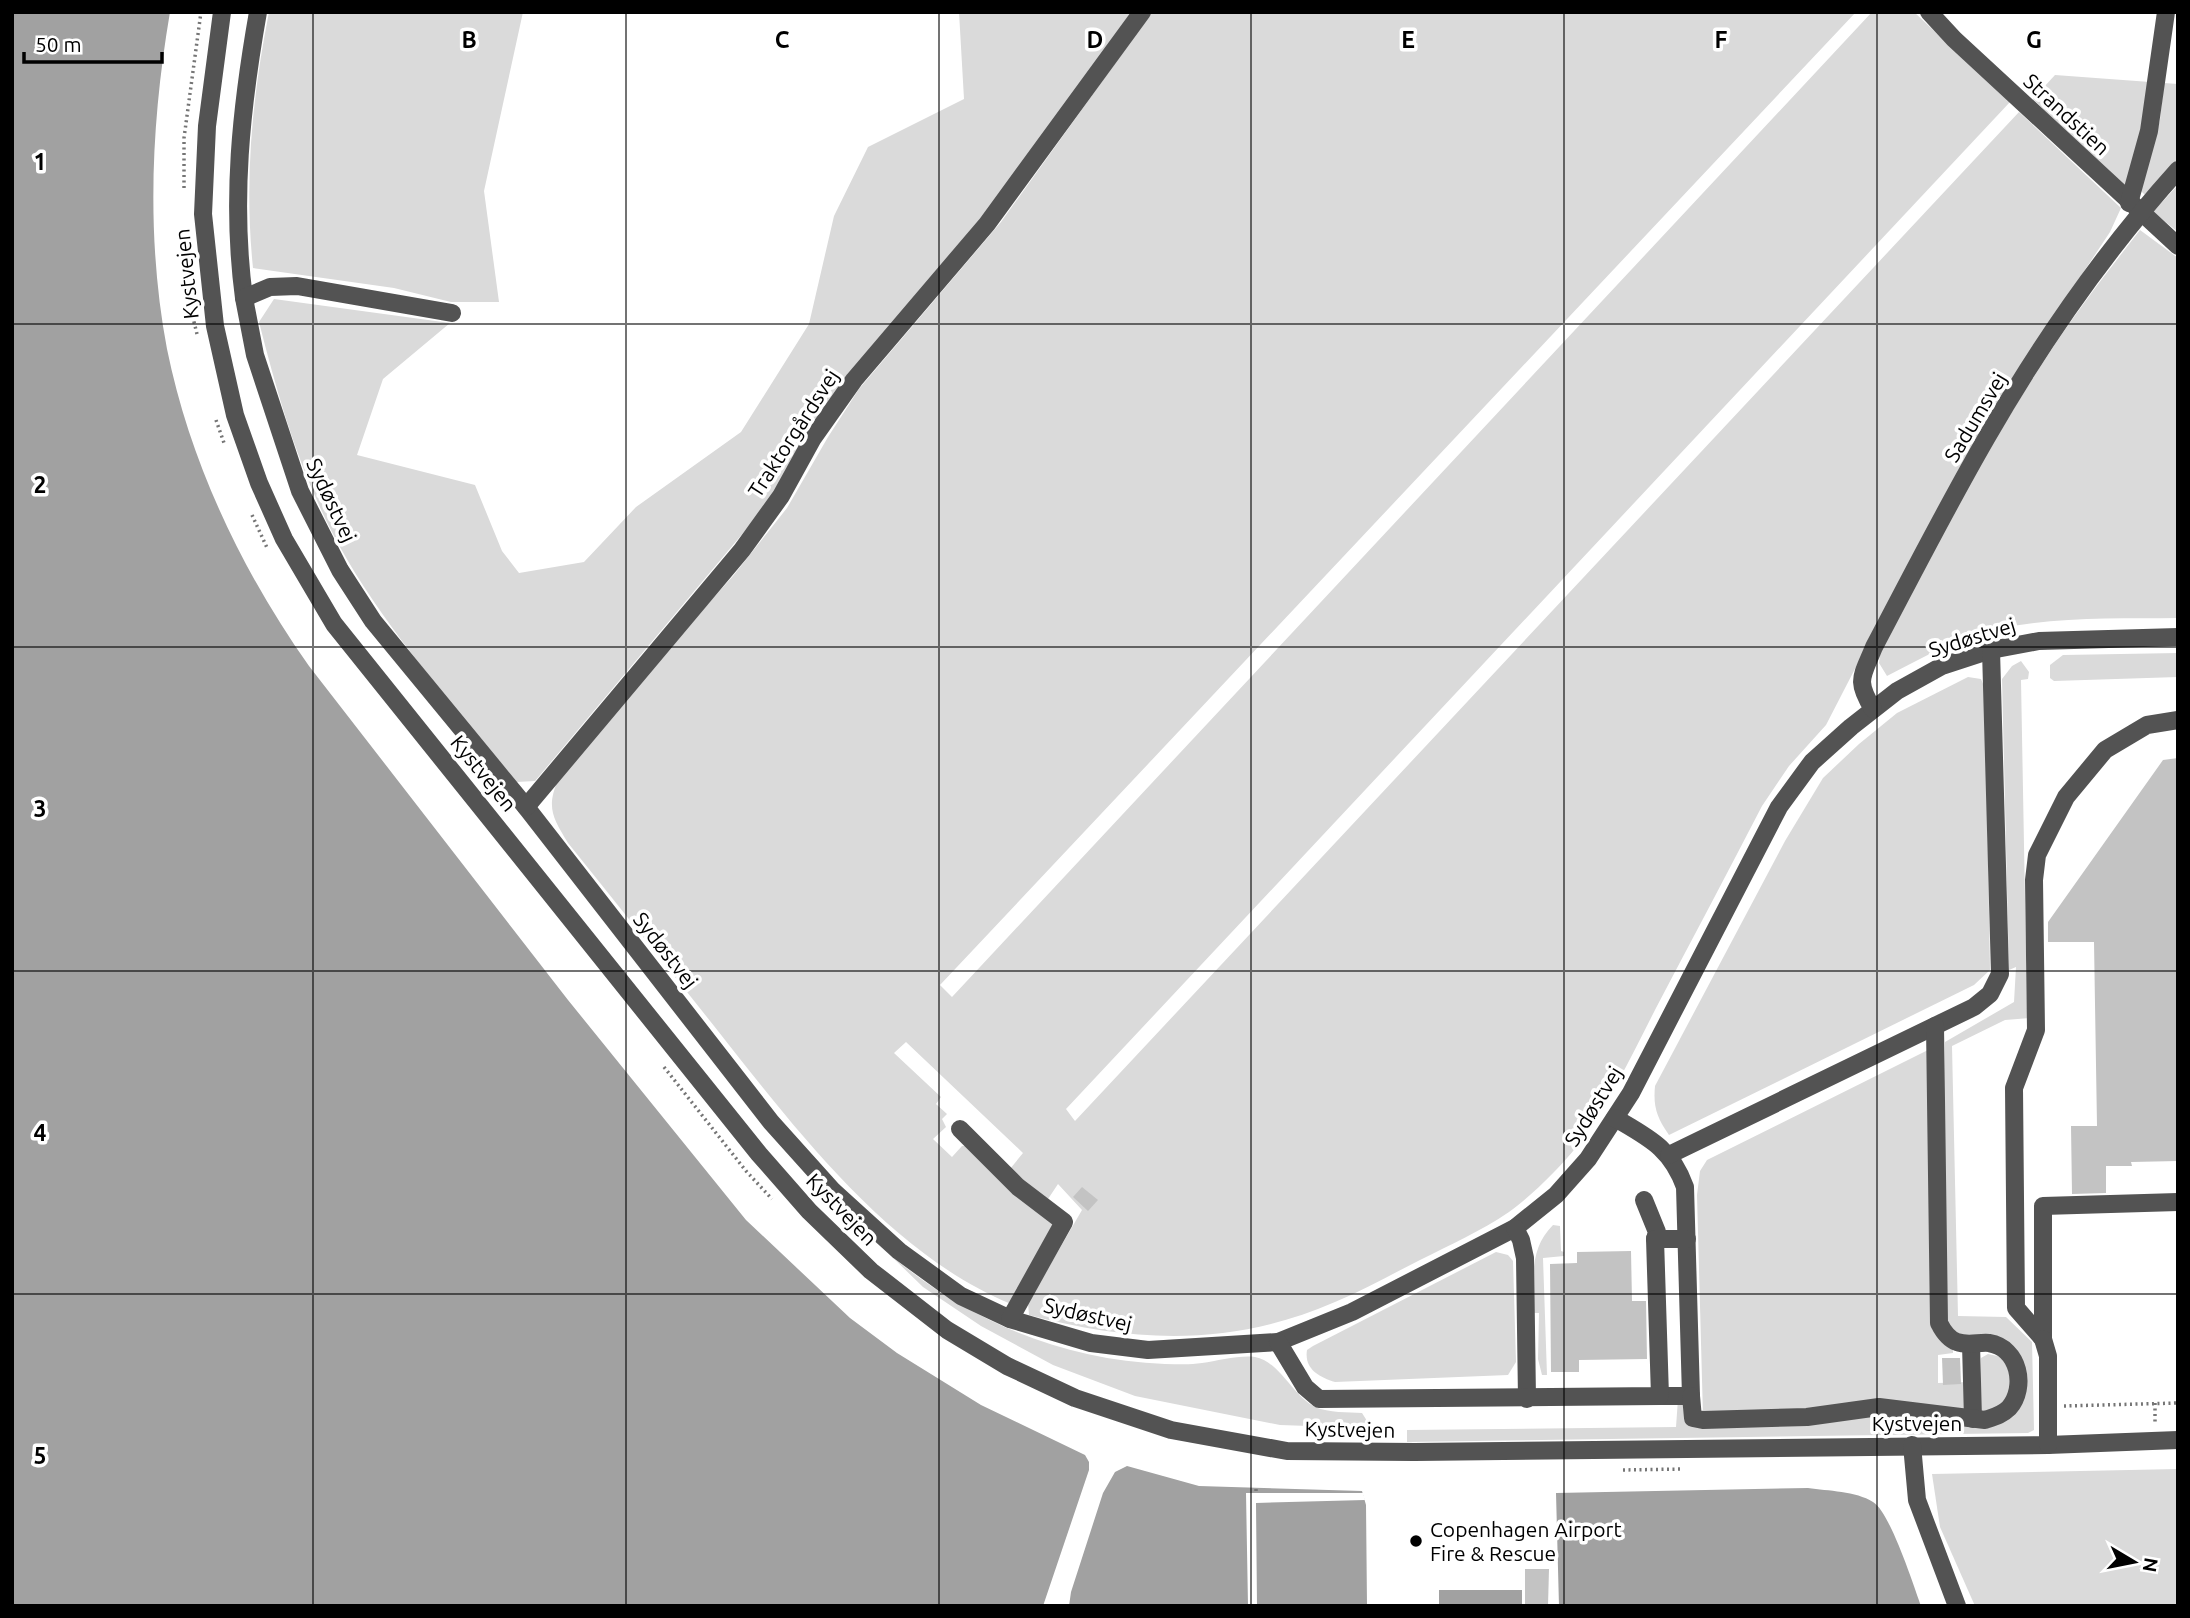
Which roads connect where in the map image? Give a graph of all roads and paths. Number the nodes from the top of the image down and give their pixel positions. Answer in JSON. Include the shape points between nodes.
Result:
{"nodes":[{"id":1,"x":201,"y":12,"type":"edge"},
{"id":2,"x":222,"y":12,"type":"edge"},
{"id":3,"x":258,"y":12,"type":"edge"},
{"id":4,"x":1142,"y":12,"type":"edge"},
{"id":5,"x":1929,"y":12,"type":"edge"},
{"id":6,"x":2166,"y":12,"type":"edge"},
{"id":7,"x":2178,"y":170,"type":"edge"},
{"id":8,"x":184,"y":190,"type":"dead end"},
{"id":9,"x":2135,"y":207,"type":"junction"},
{"id":10,"x":185,"y":229,"type":"dead end"},
{"id":11,"x":2178,"y":246,"type":"edge"},
{"id":12,"x":244,"y":298,"type":"junction"},
{"id":13,"x":452,"y":313,"type":"dead end"},
{"id":14,"x":197,"y":336,"type":"dead end"},
{"id":15,"x":215,"y":414,"type":"dead end"},
{"id":16,"x":228,"y":452,"type":"dead end"},
{"id":17,"x":252,"y":515,"type":"dead end"},
{"id":18,"x":269,"y":551,"type":"dead end"},
{"id":19,"x":2178,"y":637,"type":"edge"},
{"id":20,"x":1991,"y":650,"type":"junction"},
{"id":21,"x":1873,"y":709,"type":"junction"},
{"id":22,"x":2178,"y":720,"type":"edge"},
{"id":23,"x":526,"y":807,"type":"junction"},
{"id":24,"x":1935,"y":1026,"type":"junction"},
{"id":25,"x":659,"y":1061,"type":"dead end"},
{"id":26,"x":1615,"y":1118,"type":"junction"},
{"id":27,"x":960,"y":1129,"type":"dead end"},
{"id":28,"x":1669,"y":1155,"type":"junction"},
{"id":29,"x":773,"y":1200,"type":"dead end"},
{"id":30,"x":1644,"y":1200,"type":"dead end"},
{"id":31,"x":2178,"y":1202,"type":"edge"},
{"id":32,"x":1515,"y":1228,"type":"junction"},
{"id":33,"x":1654,"y":1239,"type":"junction"},
{"id":34,"x":1687,"y":1239,"type":"junction"},
{"id":35,"x":1010,"y":1319,"type":"junction"},
{"id":36,"x":2043,"y":1339,"type":"junction"},
{"id":37,"x":1278,"y":1342,"type":"junction"},
{"id":38,"x":1972,"y":1344,"type":"junction"},
{"id":39,"x":1660,"y":1396,"type":"junction"},
{"id":40,"x":1691,"y":1396,"type":"junction"},
{"id":41,"x":1527,"y":1399,"type":"junction"},
{"id":42,"x":2178,"y":1403,"type":"edge"},
{"id":43,"x":2048,"y":1407,"type":"junction"},
{"id":44,"x":1973,"y":1419,"type":"junction"},
{"id":45,"x":2178,"y":1440,"type":"edge"},
{"id":46,"x":1912,"y":1445,"type":"junction"},
{"id":47,"x":2048,"y":1445,"type":"junction"},
{"id":48,"x":1610,"y":1469,"type":"dead end"},
{"id":49,"x":1692,"y":1469,"type":"dead end"},
{"id":50,"x":1957,"y":1606,"type":"edge"}],
"edges":[{"from":1,"to":8,"type":"path","via":[[184,138]]},
{"from":2,"to":46,"type":"street","name":"Kystvejen","via":[[207,125],[203,214],[215,326],[234,415],[284,538],[334,624],[760,1154],[808,1211],[871,1271],[947,1330],[1007,1366],[1075,1398],[1171,1430],[1287,1451]]},
{"from":3,"to":12,"type":"street","name":"Sydøstvej","via":[[244,88],[237,174]]},
{"from":4,"to":23,"type":"street","name":"Traktorgårdsvej","via":[[987,224],[854,380],[742,550]]},
{"from":5,"to":9,"type":"street","name":"Strandstien"},
{"from":6,"to":9,"type":"street"},
{"from":7,"to":9,"type":"street","name":"Sadumsvej"},
{"from":9,"to":11,"type":"street","name":"Strandstien"},
{"from":9,"to":21,"type":"street","name":"Sadumsvej","via":[[1987,436],[1874,647],[1861,681]]},
{"from":10,"to":14,"type":"path"},
{"from":12,"to":13,"type":"street","via":[[270,287],[297,286]]},
{"from":12,"to":23,"type":"street","name":"Sydøstvej","via":[[255,355],[280,436],[300,491],[340,570],[373,621]]},
{"from":15,"to":16,"type":"path"},
{"from":17,"to":18,"type":"path"},
{"from":19,"to":20,"type":"street","name":"Sydøstvej","via":[[2039,641]]},
{"from":20,"to":21,"type":"street","name":"Sydøstvej","via":[[1942,666]]},
{"from":20,"to":24,"type":"street","via":[[2000,974],[1990,994],[1974,1007]]},
{"from":21,"to":26,"type":"street","name":"Sydøstvej","via":[[1812,762],[1779,807]]},
{"from":22,"to":36,"type":"street","via":[[2147,725],[2105,750],[2066,797],[2037,855],[2036,1030],[2014,1088],[2016,1308]]},
{"from":23,"to":35,"type":"street","name":"Sydøstvej","via":[[771,1122],[834,1191],[909,1259],[961,1296]]},
{"from":24,"to":28,"type":"street"},
{"from":24,"to":38,"type":"street","via":[[1940,1323],[1952,1340]]},
{"from":25,"to":29,"type":"path"},
{"from":26,"to":28,"type":"street"},
{"from":26,"to":32,"type":"street","name":"Sydøstvej","via":[[1588,1159],[1556,1195]]},
{"from":27,"to":35,"type":"street","via":[[1018,1187],[1064,1222]]},
{"from":28,"to":34,"type":"street","via":[[1685,1187]]},
{"from":30,"to":33,"type":"street","via":[[1657,1233]]},
{"from":31,"to":36,"type":"street","via":[[2043,1206]]},
{"from":32,"to":37,"type":"street","name":"Sydøstvej","via":[[1352,1312]]},
{"from":32,"to":41,"type":"street","via":[[1525,1258]]},
{"from":33,"to":34,"type":"street"},
{"from":33,"to":39,"type":"street"},
{"from":34,"to":40,"type":"street"},
{"from":35,"to":37,"type":"street","name":"Sydøstvej","via":[[1091,1343],[1148,1350]]},
{"from":36,"to":43,"type":"street","via":[[2048,1356]]},
{"from":37,"to":41,"type":"street","via":[[1305,1388],[1319,1399]]},
{"from":38,"to":44,"type":"street"},
{"from":38,"to":44,"type":"street","via":[[1997,1346],[2014,1360],[2019,1377],[2018,1393],[2007,1410],[1985,1420]]},
{"from":39,"to":40,"type":"street"},
{"from":39,"to":41,"type":"street"},
{"from":40,"to":44,"type":"street","via":[[1693,1418],[1703,1420],[1807,1418],[1879,1407]]},
{"from":42,"to":43,"type":"path"},
{"from":43,"to":47,"type":"street"},
{"from":45,"to":47,"type":"street","name":"Kystvejen"},
{"from":46,"to":47,"type":"street","name":"Kystvejen"},
{"from":46,"to":50,"type":"street","via":[[1917,1500]]},
{"from":48,"to":49,"type":"path"}]}
